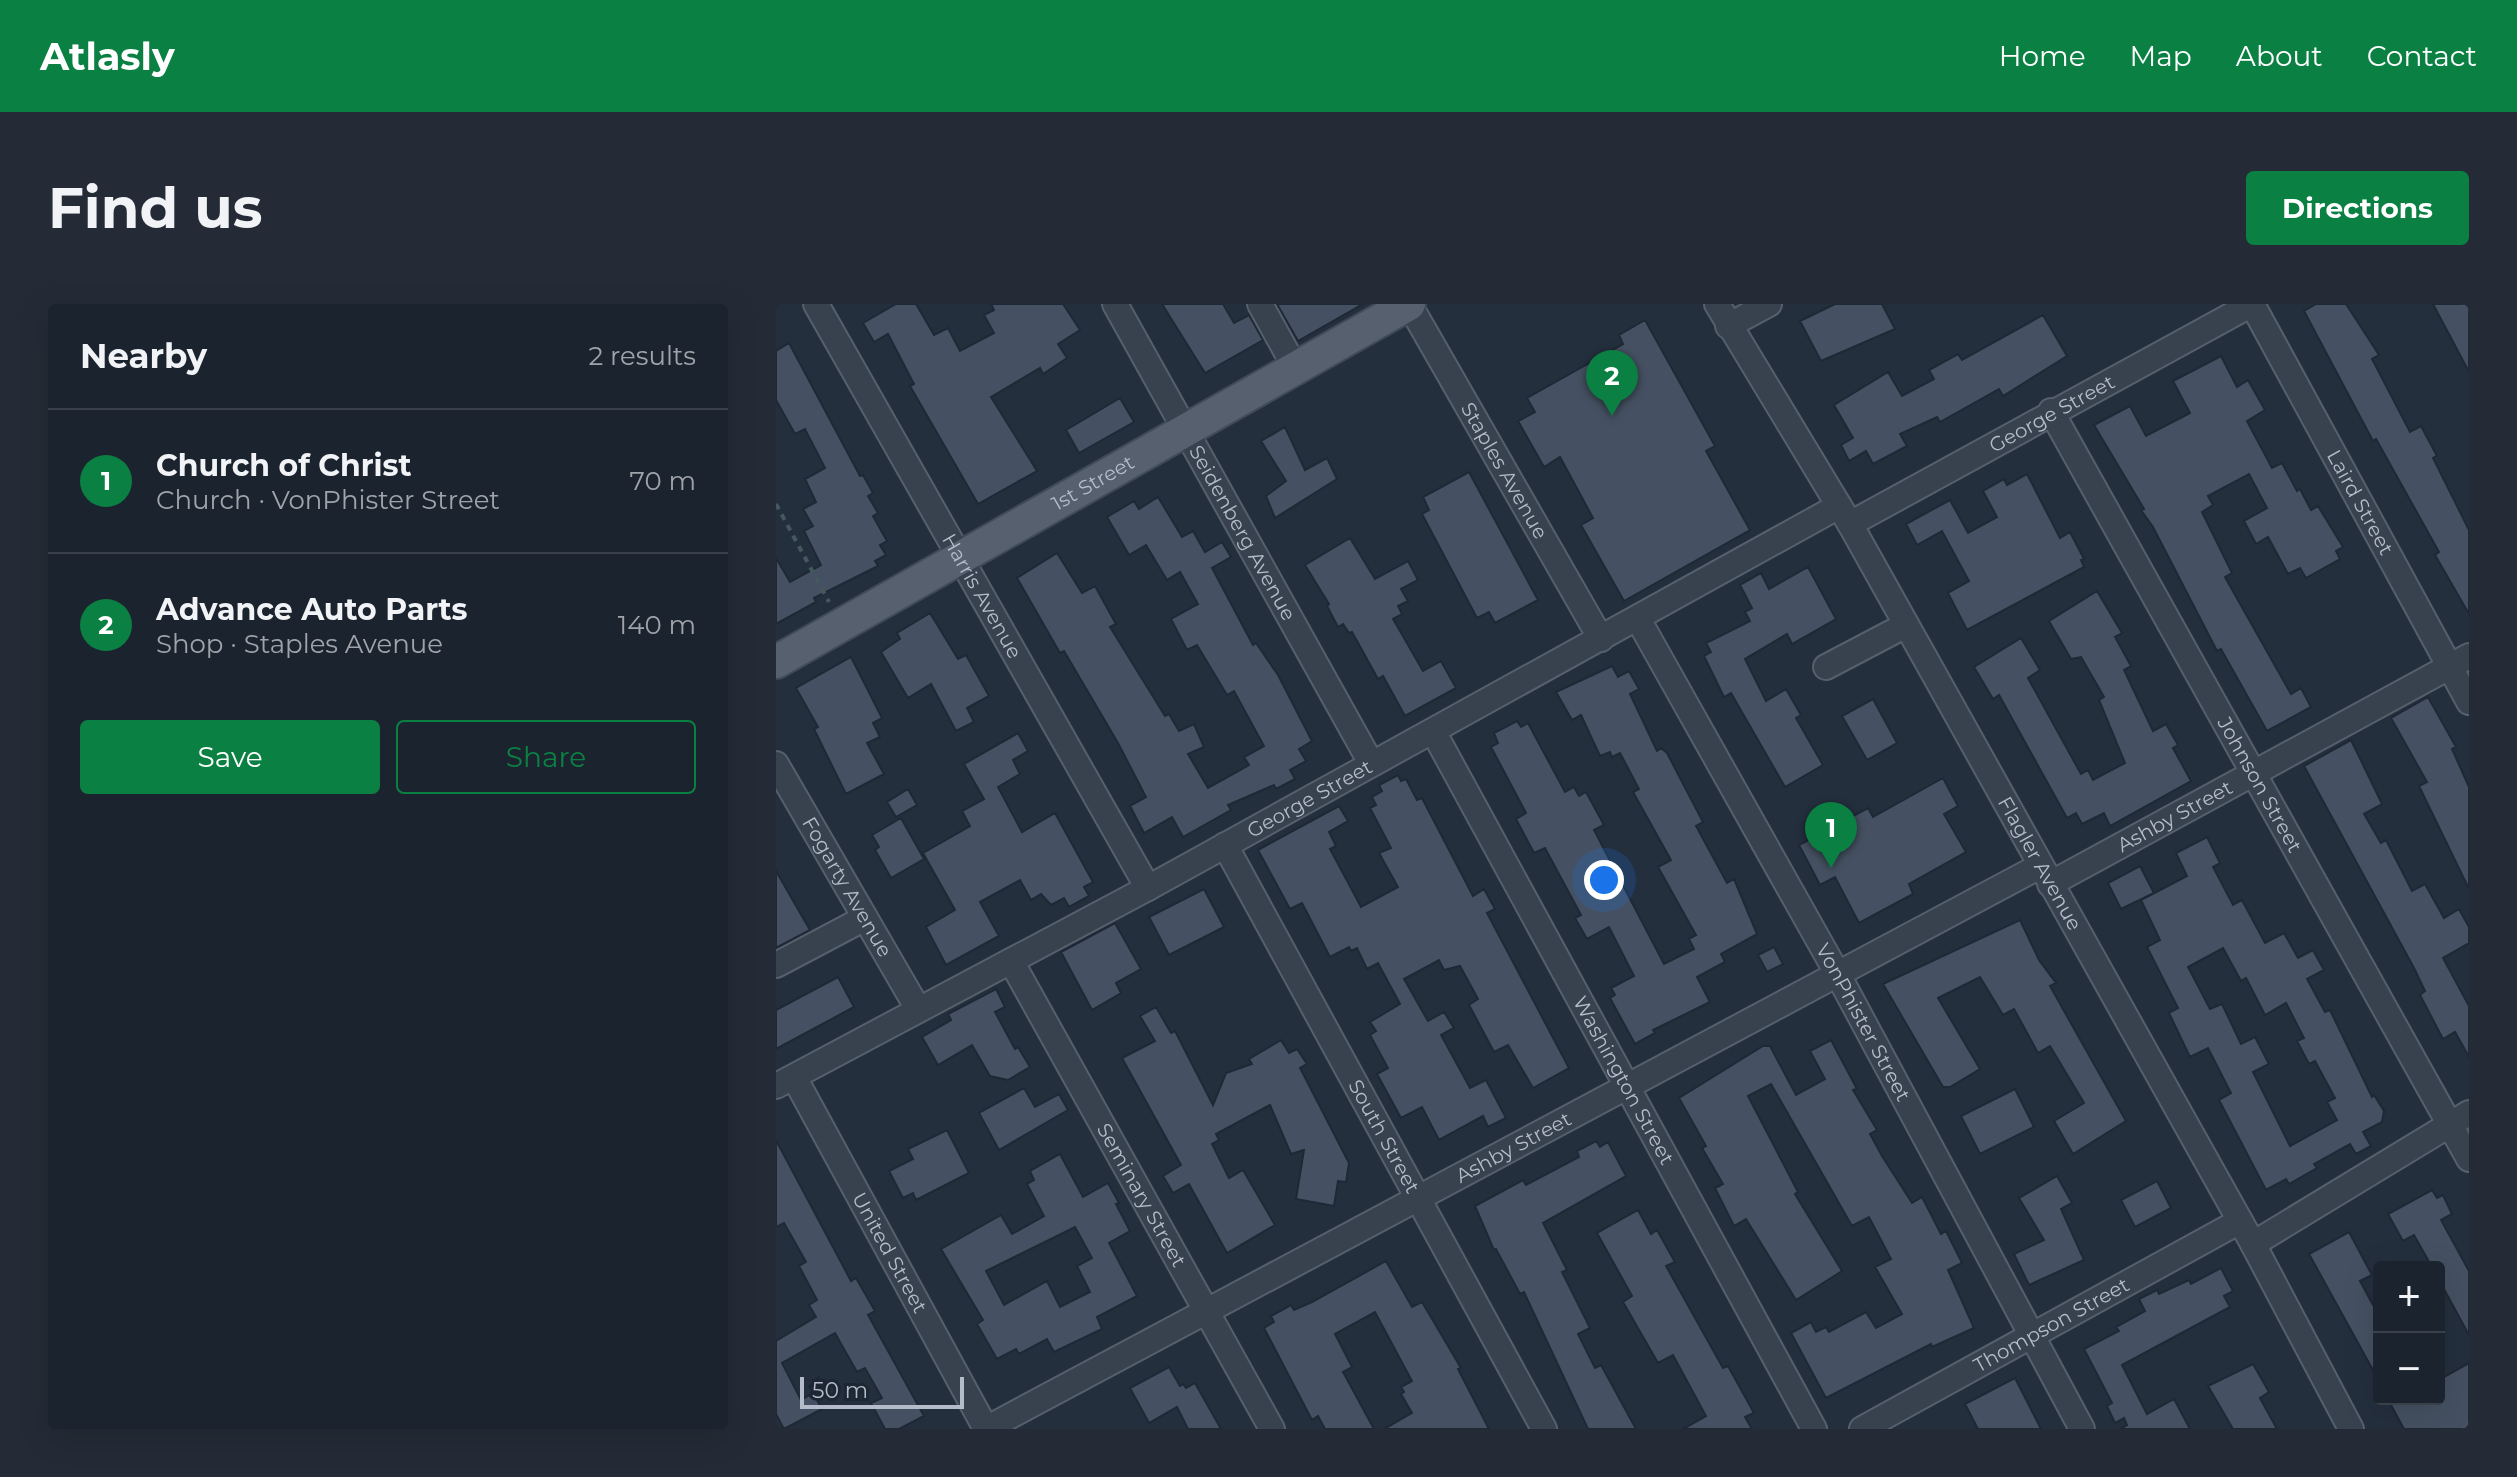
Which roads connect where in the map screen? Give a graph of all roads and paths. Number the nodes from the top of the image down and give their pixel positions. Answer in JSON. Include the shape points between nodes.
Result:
{"nodes":[{"id":1,"x":816,"y":304,"type":"edge"},
{"id":2,"x":1115,"y":304,"type":"edge"},
{"id":3,"x":1260,"y":304,"type":"edge"},
{"id":4,"x":1409,"y":304,"type":"edge"},
{"id":5,"x":1717,"y":304,"type":"edge"},
{"id":6,"x":1769,"y":304,"type":"edge"},
{"id":7,"x":2252,"y":304,"type":"edge"},
{"id":8,"x":2207,"y":314,"type":"edge"},
{"id":9,"x":1728,"y":326,"type":"junction"},
{"id":10,"x":1296,"y":369,"type":"junction"},
{"id":11,"x":2051,"y":411,"type":"junction"},
{"id":12,"x":1185,"y":432,"type":"junction"},
{"id":13,"x":776,"y":504,"type":"edge"},
{"id":14,"x":1844,"y":515,"type":"junction"},
{"id":15,"x":961,"y":558,"type":"junction"},
{"id":16,"x":1638,"y":619,"type":"junction"},
{"id":17,"x":841,"y":625,"type":"junction"},
{"id":18,"x":1906,"y":625,"type":"junction"},
{"id":19,"x":1601,"y":639,"type":"junction"},
{"id":20,"x":2459,"y":661,"type":"edge"},
{"id":21,"x":776,"y":662,"type":"edge"},
{"id":22,"x":1826,"y":667,"type":"dead end"},
{"id":23,"x":2469,"y":702,"type":"edge"},
{"id":24,"x":1433,"y":731,"type":"junction"},
{"id":25,"x":1371,"y":763,"type":"junction"},
{"id":26,"x":776,"y":764,"type":"edge"},
{"id":27,"x":2253,"y":771,"type":"junction"},
{"id":28,"x":1225,"y":845,"type":"junction"},
{"id":29,"x":2045,"y":875,"type":"junction"},
{"id":30,"x":1148,"y":888,"type":"junction"},
{"id":31,"x":865,"y":918,"type":"junction"},
{"id":32,"x":1011,"y":961,"type":"junction"},
{"id":33,"x":776,"y":965,"type":"edge"},
{"id":34,"x":1837,"y":973,"type":"junction"},
{"id":35,"x":918,"y":1009,"type":"junction"},
{"id":36,"x":785,"y":1082,"type":"edge"},
{"id":37,"x":1627,"y":1087,"type":"junction"},
{"id":38,"x":2460,"y":1118,"type":"edge"},
{"id":39,"x":2469,"y":1159,"type":"edge"},
{"id":40,"x":1419,"y":1197,"type":"junction"},
{"id":41,"x":2240,"y":1221,"type":"junction"},
{"id":42,"x":2253,"y":1244,"type":"junction"},
{"id":43,"x":1207,"y":1309,"type":"junction"},
{"id":44,"x":2031,"y":1334,"type":"junction"},
{"id":45,"x":986,"y":1429,"type":"edge"},
{"id":46,"x":1272,"y":1429,"type":"edge"},
{"id":47,"x":1544,"y":1429,"type":"edge"},
{"id":48,"x":1814,"y":1429,"type":"edge"},
{"id":49,"x":1862,"y":1429,"type":"edge"},
{"id":50,"x":2082,"y":1429,"type":"edge"},
{"id":51,"x":2351,"y":1429,"type":"edge"}],
"edges":[{"from":1,"to":15,"type":"street","name":"Harris Avenue"},
{"from":2,"to":12,"type":"street","name":"Seidenberg Avenue"},
{"from":3,"to":10,"type":"street"},
{"from":4,"to":10,"type":"main road","name":"1st Street"},
{"from":4,"to":19,"type":"street","name":"Staples Avenue"},
{"from":5,"to":9,"type":"street","name":"Flagler Avenue"},
{"from":6,"to":9,"type":"street"},
{"from":7,"to":8,"type":"street","name":"George Street"},
{"from":7,"to":20,"type":"street","name":"Laird Street"},
{"from":8,"to":11,"type":"street","name":"George Street"},
{"from":9,"to":14,"type":"street","name":"Flagler Avenue"},
{"from":10,"to":12,"type":"main road","name":"1st Street"},
{"from":11,"to":14,"type":"street","name":"George Street"},
{"from":11,"to":27,"type":"street","name":"Johnson Street"},
{"from":12,"to":15,"type":"main road","name":"1st Street"},
{"from":12,"to":25,"type":"street","name":"Seidenberg Avenue"},
{"from":13,"to":17,"type":"path"},
{"from":14,"to":16,"type":"street","name":"George Street"},
{"from":14,"to":18,"type":"street","name":"Flagler Avenue"},
{"from":15,"to":17,"type":"main road","name":"1st Street"},
{"from":15,"to":30,"type":"street","name":"Harris Avenue"},
{"from":16,"to":19,"type":"street","name":"George Street"},
{"from":16,"to":34,"type":"street","name":"VonPhister Street"},
{"from":17,"to":21,"type":"main road","name":"1st Street"},
{"from":18,"to":22,"type":"street"},
{"from":18,"to":29,"type":"street","name":"Flagler Avenue"},
{"from":19,"to":24,"type":"street","name":"George Street"},
{"from":20,"to":23,"type":"street","name":"Laird Street"},
{"from":20,"to":27,"type":"street","name":"Ashby Street"},
{"from":24,"to":25,"type":"street","name":"George Street"},
{"from":24,"to":37,"type":"street","name":"Washington Street"},
{"from":25,"to":28,"type":"street","name":"George Street"},
{"from":26,"to":31,"type":"street","name":"Fogarty Avenue"},
{"from":27,"to":29,"type":"street","name":"Ashby Street"},
{"from":27,"to":38,"type":"street","name":"Johnson Street"},
{"from":28,"to":30,"type":"street","name":"George Street"},
{"from":28,"to":40,"type":"street","name":"South Street"},
{"from":29,"to":34,"type":"street","name":"Ashby Street"},
{"from":29,"to":41,"type":"street","name":"Flagler Avenue"},
{"from":30,"to":32,"type":"street","name":"George Street"},
{"from":31,"to":33,"type":"street"},
{"from":31,"to":35,"type":"street","name":"Fogarty Avenue"},
{"from":32,"to":35,"type":"street","name":"George Street"},
{"from":32,"to":43,"type":"street","name":"Seminary Street"},
{"from":34,"to":37,"type":"street","name":"Ashby Street"},
{"from":34,"to":44,"type":"street","name":"VonPhister Street"},
{"from":35,"to":36,"type":"street","name":"George Street"},
{"from":36,"to":45,"type":"street","name":"United Street"},
{"from":37,"to":40,"type":"street","name":"Ashby Street"},
{"from":37,"to":48,"type":"street","name":"Washington Street"},
{"from":38,"to":39,"type":"street","name":"Johnson Street"},
{"from":38,"to":42,"type":"street"},
{"from":40,"to":43,"type":"street","name":"Ashby Street"},
{"from":40,"to":47,"type":"street","name":"South Street"},
{"from":41,"to":42,"type":"street","name":"Flagler Avenue"},
{"from":41,"to":44,"type":"street","name":"Thompson Street"},
{"from":42,"to":51,"type":"street","name":"Flagler Avenue"},
{"from":43,"to":45,"type":"street","name":"Ashby Street"},
{"from":43,"to":46,"type":"street","name":"Seminary Street"},
{"from":44,"to":49,"type":"street","name":"Thompson Street"},
{"from":44,"to":50,"type":"street","name":"VonPhister Street"}]}
